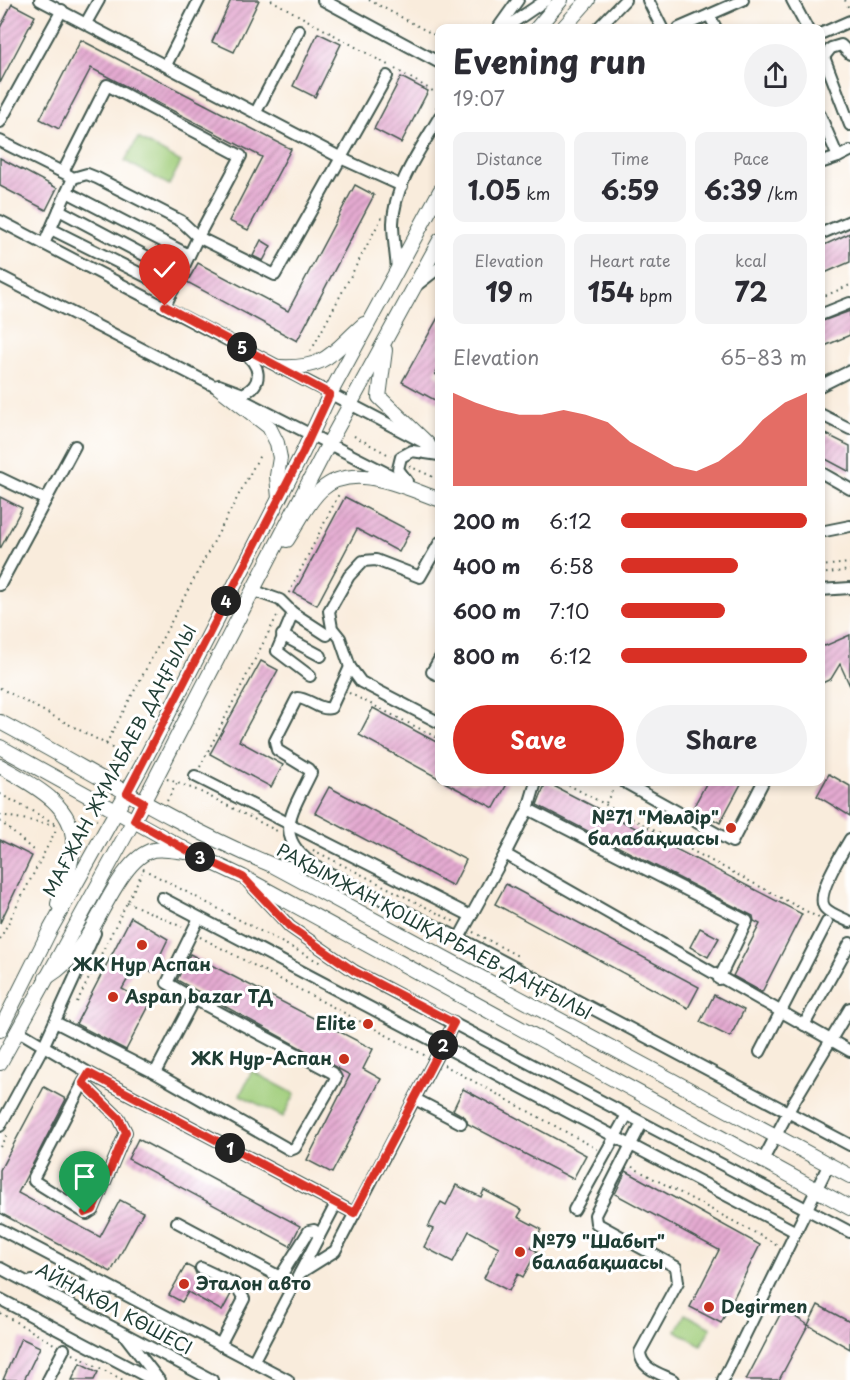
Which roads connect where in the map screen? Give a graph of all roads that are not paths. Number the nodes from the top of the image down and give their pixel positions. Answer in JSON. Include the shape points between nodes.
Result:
{"nodes":[{"id":1,"x":40,"y":0,"type":"edge"},
{"id":2,"x":99,"y":0,"type":"edge"},
{"id":3,"x":200,"y":0,"type":"edge"},
{"id":4,"x":323,"y":0,"type":"edge"},
{"id":5,"x":518,"y":0,"type":"edge"},
{"id":6,"x":546,"y":0,"type":"edge"},
{"id":7,"x":561,"y":0,"type":"edge"},
{"id":8,"x":588,"y":0,"type":"edge"},
{"id":9,"x":625,"y":0,"type":"edge"},
{"id":10,"x":648,"y":0,"type":"edge"},
{"id":11,"x":743,"y":0,"type":"edge"},
{"id":12,"x":792,"y":0,"type":"edge"},
{"id":13,"x":62,"y":10,"type":"junction"},
{"id":14,"x":709,"y":15,"type":"junction"},
{"id":15,"x":850,"y":21,"type":"edge"},
{"id":16,"x":86,"y":23,"type":"junction"},
{"id":17,"x":501,"y":24,"type":"edge"},
{"id":18,"x":511,"y":24,"type":"edge"},
{"id":19,"x":540,"y":24,"type":"edge"},
{"id":20,"x":567,"y":24,"type":"edge"},
{"id":21,"x":605,"y":24,"type":"edge"},
{"id":22,"x":660,"y":24,"type":"edge"},
{"id":23,"x":689,"y":24,"type":"edge"},
{"id":24,"x":714,"y":24,"type":"edge"},
{"id":25,"x":805,"y":24,"type":"edge"},
{"id":26,"x":299,"y":30,"type":"dead end"},
{"id":27,"x":825,"y":32,"type":"edge"},
{"id":28,"x":846,"y":43,"type":"edge"},
{"id":29,"x":850,"y":54,"type":"edge"},
{"id":30,"x":825,"y":58,"type":"edge"},
{"id":31,"x":435,"y":60,"type":"edge"},
{"id":32,"x":166,"y":65,"type":"junction"},
{"id":33,"x":825,"y":65,"type":"edge"},
{"id":34,"x":387,"y":76,"type":"dead end"},
{"id":35,"x":256,"y":112,"type":"junction"},
{"id":36,"x":435,"y":117,"type":"edge"},
{"id":37,"x":0,"y":122,"type":"edge"},
{"id":38,"x":850,"y":124,"type":"edge"},
{"id":39,"x":825,"y":127,"type":"edge"},
{"id":40,"x":0,"y":141,"type":"edge"},
{"id":41,"x":850,"y":151,"type":"edge"},
{"id":42,"x":340,"y":157,"type":"junction"},
{"id":43,"x":838,"y":157,"type":"junction"},
{"id":44,"x":825,"y":162,"type":"edge"},
{"id":45,"x":68,"y":175,"type":"junction"},
{"id":46,"x":402,"y":186,"type":"junction"},
{"id":47,"x":67,"y":192,"type":"junction"},
{"id":48,"x":435,"y":199,"type":"edge"},
{"id":49,"x":59,"y":210,"type":"junction"},
{"id":50,"x":0,"y":221,"type":"edge"},
{"id":51,"x":850,"y":221,"type":"edge"},
{"id":52,"x":51,"y":229,"type":"junction"},
{"id":53,"x":825,"y":232,"type":"edge"},
{"id":54,"x":198,"y":237,"type":"junction"},
{"id":55,"x":44,"y":244,"type":"junction"},
{"id":56,"x":435,"y":249,"type":"edge"},
{"id":57,"x":189,"y":255,"type":"junction"},
{"id":58,"x":397,"y":271,"type":"junction"},
{"id":59,"x":435,"y":271,"type":"edge"},
{"id":60,"x":180,"y":274,"type":"junction"},
{"id":61,"x":0,"y":276,"type":"edge"},
{"id":62,"x":414,"y":288,"type":"junction"},
{"id":63,"x":173,"y":290,"type":"junction"},
{"id":64,"x":850,"y":303,"type":"edge"},
{"id":65,"x":165,"y":306,"type":"junction"},
{"id":66,"x":403,"y":307,"type":"junction"},
{"id":67,"x":825,"y":313,"type":"edge"},
{"id":68,"x":372,"y":316,"type":"junction"},
{"id":69,"x":219,"y":334,"type":"junction"},
{"id":70,"x":280,"y":368,"type":"junction"},
{"id":71,"x":850,"y":371,"type":"edge"},
{"id":72,"x":825,"y":384,"type":"edge"},
{"id":73,"x":215,"y":385,"type":"junction"},
{"id":74,"x":330,"y":394,"type":"junction"},
{"id":75,"x":351,"y":406,"type":"junction"},
{"id":76,"x":825,"y":416,"type":"edge"},
{"id":77,"x":850,"y":429,"type":"edge"},
{"id":78,"x":310,"y":434,"type":"junction"},
{"id":79,"x":328,"y":443,"type":"junction"},
{"id":80,"x":75,"y":446,"type":"dead end"},
{"id":81,"x":435,"y":449,"type":"edge"},
{"id":82,"x":435,"y":449,"type":"edge"},
{"id":83,"x":435,"y":450,"type":"edge"},
{"id":84,"x":825,"y":475,"type":"edge"},
{"id":85,"x":0,"y":478,"type":"edge"},
{"id":86,"x":414,"y":486,"type":"junction"},
{"id":87,"x":850,"y":489,"type":"edge"},
{"id":88,"x":435,"y":497,"type":"edge"},
{"id":89,"x":279,"y":498,"type":"junction"},
{"id":90,"x":435,"y":498,"type":"edge"},
{"id":91,"x":46,"y":500,"type":"junction"},
{"id":92,"x":850,"y":526,"type":"edge"},
{"id":93,"x":825,"y":531,"type":"edge"},
{"id":94,"x":435,"y":551,"type":"edge"},
{"id":95,"x":0,"y":585,"type":"edge"},
{"id":96,"x":255,"y":585,"type":"junction"},
{"id":97,"x":850,"y":588,"type":"edge"},
{"id":98,"x":825,"y":590,"type":"edge"},
{"id":99,"x":293,"y":613,"type":"junction"},
{"id":100,"x":282,"y":634,"type":"junction"},
{"id":101,"x":327,"y":635,"type":"dead end"},
{"id":102,"x":321,"y":656,"type":"dead end"},
{"id":103,"x":350,"y":667,"type":"junction"},
{"id":104,"x":310,"y":676,"type":"dead end"},
{"id":105,"x":0,"y":714,"type":"edge"},
{"id":106,"x":435,"y":720,"type":"edge"},
{"id":107,"x":0,"y":722,"type":"edge"},
{"id":108,"x":23,"y":734,"type":"junction"},
{"id":109,"x":0,"y":747,"type":"edge"},
{"id":110,"x":0,"y":766,"type":"edge"},
{"id":111,"x":195,"y":777,"type":"road end"},
{"id":112,"x":535,"y":786,"type":"edge"},
{"id":113,"x":631,"y":786,"type":"edge"},
{"id":114,"x":762,"y":786,"type":"edge"},
{"id":115,"x":127,"y":793,"type":"junction"},
{"id":116,"x":143,"y":802,"type":"junction"},
{"id":117,"x":528,"y":809,"type":"junction"},
{"id":118,"x":117,"y":810,"type":"junction"},
{"id":119,"x":134,"y":820,"type":"junction"},
{"id":120,"x":287,"y":823,"type":"junction"},
{"id":121,"x":106,"y":829,"type":"junction"},
{"id":122,"x":850,"y":839,"type":"edge"},
{"id":123,"x":120,"y":844,"type":"junction"},
{"id":124,"x":190,"y":852,"type":"junction"},
{"id":125,"x":505,"y":854,"type":"junction"},
{"id":126,"x":272,"y":865,"type":"junction"},
{"id":127,"x":319,"y":868,"type":"junction"},
{"id":128,"x":243,"y":877,"type":"junction"},
{"id":129,"x":162,"y":898,"type":"dead end"},
{"id":130,"x":109,"y":903,"type":"junction"},
{"id":131,"x":471,"y":916,"type":"junction"},
{"id":132,"x":199,"y":918,"type":"junction"},
{"id":133,"x":850,"y":921,"type":"edge"},
{"id":134,"x":827,"y":922,"type":"road end"},
{"id":135,"x":50,"y":930,"type":"junction"},
{"id":136,"x":459,"y":938,"type":"junction"},
{"id":137,"x":850,"y":943,"type":"edge"},
{"id":138,"x":44,"y":979,"type":"junction"},
{"id":139,"x":719,"y":979,"type":"junction"},
{"id":140,"x":194,"y":999,"type":"junction"},
{"id":141,"x":850,"y":1008,"type":"edge"},
{"id":142,"x":780,"y":1012,"type":"junction"},
{"id":143,"x":55,"y":1022,"type":"junction"},
{"id":144,"x":454,"y":1023,"type":"junction"},
{"id":145,"x":804,"y":1025,"type":"junction"},
{"id":146,"x":0,"y":1030,"type":"edge"},
{"id":147,"x":17,"y":1030,"type":"junction"},
{"id":148,"x":831,"y":1042,"type":"junction"},
{"id":149,"x":44,"y":1045,"type":"junction"},
{"id":150,"x":442,"y":1047,"type":"junction"},
{"id":151,"x":850,"y":1051,"type":"edge"},
{"id":152,"x":760,"y":1052,"type":"dead end"},
{"id":153,"x":0,"y":1063,"type":"edge"},
{"id":154,"x":89,"y":1073,"type":"junction"},
{"id":155,"x":155,"y":1073,"type":"junction"},
{"id":156,"x":83,"y":1083,"type":"junction"},
{"id":157,"x":415,"y":1099,"type":"junction"},
{"id":158,"x":787,"y":1114,"type":"junction"},
{"id":159,"x":627,"y":1115,"type":"junction"},
{"id":160,"x":461,"y":1123,"type":"dead end"},
{"id":161,"x":642,"y":1123,"type":"junction"},
{"id":162,"x":0,"y":1126,"type":"edge"},
{"id":163,"x":776,"y":1135,"type":"junction"},
{"id":164,"x":615,"y":1137,"type":"junction"},
{"id":165,"x":631,"y":1145,"type":"junction"},
{"id":166,"x":850,"y":1146,"type":"edge"},
{"id":167,"x":762,"y":1162,"type":"junction"},
{"id":168,"x":828,"y":1166,"type":"junction"},
{"id":169,"x":850,"y":1176,"type":"edge"},
{"id":170,"x":815,"y":1190,"type":"junction"},
{"id":171,"x":336,"y":1204,"type":"junction"},
{"id":172,"x":850,"y":1208,"type":"edge"},
{"id":173,"x":573,"y":1210,"type":"dead end"},
{"id":174,"x":809,"y":1210,"type":"junction"},
{"id":175,"x":354,"y":1213,"type":"junction"},
{"id":176,"x":177,"y":1222,"type":"dead end"},
{"id":177,"x":0,"y":1229,"type":"edge"},
{"id":178,"x":796,"y":1232,"type":"junction"},
{"id":179,"x":850,"y":1232,"type":"edge"},
{"id":180,"x":319,"y":1236,"type":"junction"},
{"id":181,"x":0,"y":1268,"type":"edge"},
{"id":182,"x":201,"y":1268,"type":"dead end"},
{"id":183,"x":300,"y":1272,"type":"junction"},
{"id":184,"x":25,"y":1280,"type":"junction"},
{"id":185,"x":115,"y":1290,"type":"junction"},
{"id":186,"x":0,"y":1299,"type":"edge"},
{"id":187,"x":121,"y":1331,"type":"junction"},
{"id":188,"x":220,"y":1345,"type":"junction"},
{"id":189,"x":64,"y":1349,"type":"dead end"},
{"id":190,"x":253,"y":1362,"type":"junction"},
{"id":191,"x":48,"y":1380,"type":"edge"},
{"id":192,"x":153,"y":1380,"type":"edge"},
{"id":193,"x":159,"y":1380,"type":"edge"},
{"id":194,"x":212,"y":1380,"type":"edge"},
{"id":195,"x":288,"y":1380,"type":"edge"},
{"id":196,"x":672,"y":1380,"type":"edge"},
{"id":197,"x":723,"y":1380,"type":"edge"}],
"edges":[{"from":1,"to":13,"type":"street"},
{"from":2,"to":16,"type":"street"},
{"from":3,"to":32,"type":"street"},
{"from":4,"to":31,"type":"street"},
{"from":5,"to":17,"type":"street"},
{"from":6,"to":18,"type":"street"},
{"from":7,"to":19,"type":"main road"},
{"from":8,"to":20,"type":"main road"},
{"from":9,"to":21,"type":"street"},
{"from":10,"to":22,"type":"street"},
{"from":11,"to":14,"type":"street"},
{"from":12,"to":25,"type":"street"},
{"from":13,"to":16,"type":"street"},
{"from":13,"to":37,"type":"street"},
{"from":14,"to":23,"type":"street"},
{"from":14,"to":24,"type":"street"},
{"from":15,"to":27,"type":"street"},
{"from":16,"to":32,"type":"street"},
{"from":26,"to":35,"type":"street"},
{"from":28,"to":29,"type":"street"},
{"from":28,"to":30,"type":"street","via":[[826,53]]},
{"from":32,"to":35,"type":"street"},
{"from":33,"to":38,"type":"street"},
{"from":34,"to":42,"type":"street"},
{"from":35,"to":42,"type":"street"},
{"from":36,"to":46,"type":"street"},
{"from":39,"to":43,"type":"street"},
{"from":40,"to":45,"type":"street"},
{"from":41,"to":43,"type":"street"},
{"from":42,"to":46,"type":"street"},
{"from":42,"to":54,"type":"street","via":[[275,275]]},
{"from":43,"to":44,"type":"street"},
{"from":45,"to":47,"type":"street"},
{"from":45,"to":54,"type":"street","via":[[97,178],[181,221]]},
{"from":45,"to":54,"type":"street","via":[[108,85],[241,156]]},
{"from":46,"to":58,"type":"street","via":[[393,223]]},
{"from":47,"to":49,"type":"street"},
{"from":47,"to":57,"type":"street"},
{"from":48,"to":58,"type":"main road","name":"МАҒЖАН ЖҰМАБАЕВ ДАҢҒЫЛЫ"},
{"from":49,"to":52,"type":"street"},
{"from":49,"to":60,"type":"street"},
{"from":50,"to":55,"type":"street"},
{"from":51,"to":53,"type":"street"},
{"from":52,"to":55,"type":"street"},
{"from":52,"to":63,"type":"street"},
{"from":54,"to":57,"type":"street"},
{"from":55,"to":65,"type":"street"},
{"from":56,"to":62,"type":"main road","name":"МАҒЖАН ЖҰМАБАЕВ ДАҢҒЫЛЫ"},
{"from":57,"to":60,"type":"street"},
{"from":58,"to":68,"type":"main road","name":"МАҒЖАН ЖҰМАБАЕВ ДАҢҒЫЛЫ"},
{"from":59,"to":62,"type":"street"},
{"from":60,"to":63,"type":"street"},
{"from":61,"to":73,"type":"street"},
{"from":62,"to":66,"type":"main road","name":"МАҒЖАН ЖҰМАБАЕВ ДАҢҒЫЛЫ"},
{"from":63,"to":65,"type":"street"},
{"from":64,"to":67,"type":"street"},
{"from":65,"to":69,"type":"street"},
{"from":66,"to":75,"type":"main road","name":"МАҒЖАН ЖҰМАБАЕВ ДАҢҒЫЛЫ"},
{"from":66,"to":81,"type":"main road","via":[[385,349],[379,397]]},
{"from":68,"to":70,"type":"main road","via":[[314,366]]},
{"from":68,"to":74,"type":"main road","name":"МАҒЖАН ЖҰМАБАЕВ ДАҢҒЫЛЫ"},
{"from":69,"to":70,"type":"street"},
{"from":69,"to":73,"type":"street","via":[[248,356],[257,366],[259,376],[256,385],[243,394]]},
{"from":70,"to":74,"type":"street"},
{"from":71,"to":72,"type":"street"},
{"from":73,"to":78,"type":"street"},
{"from":73,"to":89,"type":"main road","via":[[269,427],[280,458],[276,476]]},
{"from":74,"to":75,"type":"street"},
{"from":74,"to":78,"type":"main road","name":"МАҒЖАН ЖҰМАБАЕВ ДАҢҒЫЛЫ"},
{"from":75,"to":79,"type":"main road","name":"МАҒЖАН ЖҰМАБАЕВ ДАҢҒЫЛЫ"},
{"from":75,"to":82,"type":"street"},
{"from":76,"to":77,"type":"street"},
{"from":78,"to":79,"type":"street"},
{"from":78,"to":89,"type":"main road","name":"МАҒЖАН ЖҰМАБАЕВ ДАҢҒЫЛЫ"},
{"from":79,"to":86,"type":"street"},
{"from":79,"to":96,"type":"main road","name":"МАҒЖАН ЖҰМАБАЕВ ДАҢҒЫЛЫ"},
{"from":80,"to":91,"type":"street"},
{"from":83,"to":86,"type":"street","via":[[412,451],[401,457],[401,476]]},
{"from":84,"to":87,"type":"street"},
{"from":85,"to":91,"type":"street"},
{"from":86,"to":88,"type":"street"},
{"from":89,"to":115,"type":"main road","name":"МАҒЖАН ЖҰМАБАЕВ ДАҢҒЫЛЫ"},
{"from":90,"to":96,"type":"main road","via":[[377,478],[339,478],[320,491]]},
{"from":91,"to":95,"type":"street"},
{"from":92,"to":93,"type":"street"},
{"from":94,"to":103,"type":"street","via":[[420,577],[376,560],[363,561],[349,576],[329,611],[332,628],[340,638]]},
{"from":96,"to":99,"type":"street"},
{"from":96,"to":116,"type":"main road","name":"МАҒЖАН ЖҰМАБАЕВ ДАҢҒЫЛЫ"},
{"from":97,"to":98,"type":"street"},
{"from":99,"to":100,"type":"street"},
{"from":99,"to":101,"type":"street"},
{"from":100,"to":102,"type":"street"},
{"from":100,"to":104,"type":"street","via":[[277,651]]},
{"from":103,"to":106,"type":"street","via":[[361,682]]},
{"from":103,"to":120,"type":"street","via":[[331,708],[297,698],[275,741],[277,750],[311,773]]},
{"from":105,"to":108,"type":"street"},
{"from":107,"to":108,"type":"main road","name":"РАҚЫМЖАН ҚОШҚАРБАЕВ ДАҢҒЫЛЫ"},
{"from":108,"to":115,"type":"main road","name":"РАҚЫМЖАН ҚОШҚАРБАЕВ ДАҢҒЫЛЫ"},
{"from":109,"to":118,"type":"main road"},
{"from":110,"to":135,"type":"main road","via":[[39,789],[64,812],[63,823],[74,843]]},
{"from":111,"to":120,"type":"street"},
{"from":112,"to":117,"type":"street"},
{"from":113,"to":114,"type":"street","via":[[732,842]]},
{"from":115,"to":116,"type":"main road","name":"РАҚЫМЖАН ҚОШҚАРБАЕВ ДАҢҒЫЛЫ"},
{"from":115,"to":118,"type":"main road","name":"МАҒЖАН ЖҰМАБАЕВ ДАҢҒЫЛЫ"},
{"from":116,"to":119,"type":"main road","name":"МАҒЖАН ЖҰМАБАЕВ ДАҢҒЫЛЫ"},
{"from":116,"to":126,"type":"main road","name":"РАҚЫМЖАН ҚОШҚАРБАЕВ ДАҢҒЫЛЫ"},
{"from":117,"to":125,"type":"street"},
{"from":117,"to":139,"type":"street","via":[[747,921]]},
{"from":118,"to":119,"type":"main road"},
{"from":118,"to":121,"type":"main road","name":"МАҒЖАН ЖҰМАБАЕВ ДАҢҒЫЛЫ"},
{"from":119,"to":123,"type":"main road","name":"МАҒЖАН ЖҰМАБАЕВ ДАҢҒЫЛЫ"},
{"from":119,"to":124,"type":"main road"},
{"from":120,"to":127,"type":"street","via":[[292,845],[301,857]]},
{"from":120,"to":131,"type":"street"},
{"from":121,"to":123,"type":"main road"},
{"from":121,"to":135,"type":"main road","name":"МАҒЖАН ЖҰМАБАЕВ ДАҢҒЫЛЫ"},
{"from":122,"to":133,"type":"street","via":[[821,898],[825,908]]},
{"from":123,"to":138,"type":"main road","name":"МАҒЖАН ЖҰМАБАЕВ ДАҢҒЫЛЫ"},
{"from":124,"to":128,"type":"main road"},
{"from":124,"to":130,"type":"main road","via":[[154,850],[141,856],[126,869]]},
{"from":125,"to":131,"type":"street"},
{"from":125,"to":139,"type":"street"},
{"from":126,"to":127,"type":"street"},
{"from":126,"to":163,"type":"main road","name":"РАҚЫМЖАН ҚОШҚАРБАЕВ ДАҢҒЫЛЫ"},
{"from":127,"to":136,"type":"street"},
{"from":128,"to":144,"type":"street","via":[[290,927],[354,971]]},
{"from":128,"to":167,"type":"main road"},
{"from":129,"to":132,"type":"street"},
{"from":130,"to":138,"type":"main road","via":[[84,942],[61,968]]},
{"from":130,"to":143,"type":"street"},
{"from":131,"to":136,"type":"street"},
{"from":132,"to":140,"type":"street","via":[[167,983]]},
{"from":132,"to":150,"type":"street"},
{"from":134,"to":142,"type":"street"},
{"from":135,"to":146,"type":"main road","name":"МАҒЖАН ЖҰМАБАЕВ ДАҢҒЫЛЫ"},
{"from":136,"to":158,"type":"street"},
{"from":137,"to":145,"type":"street"},
{"from":138,"to":147,"type":"main road","name":"МАҒЖАН ЖҰМАБАЕВ ДАҢҒЫЛЫ"},
{"from":139,"to":142,"type":"street"},
{"from":140,"to":155,"type":"street"},
{"from":140,"to":155,"type":"street","via":[[336,1078],[295,1148],[290,1150]]},
{"from":141,"to":148,"type":"street"},
{"from":142,"to":145,"type":"street"},
{"from":142,"to":152,"type":"street"},
{"from":143,"to":149,"type":"street"},
{"from":143,"to":155,"type":"street"},
{"from":144,"to":150,"type":"street"},
{"from":144,"to":159,"type":"street"},
{"from":145,"to":148,"type":"street"},
{"from":147,"to":149,"type":"street"},
{"from":147,"to":153,"type":"main road","name":"МАҒЖАН ЖҰМАБАЕВ ДАҢҒЫЛЫ"},
{"from":148,"to":151,"type":"street"},
{"from":148,"to":158,"type":"street"},
{"from":149,"to":154,"type":"street"},
{"from":149,"to":162,"type":"street"},
{"from":150,"to":157,"type":"street"},
{"from":150,"to":164,"type":"street"},
{"from":154,"to":156,"type":"street"},
{"from":154,"to":171,"type":"street"},
{"from":156,"to":156,"type":"street","via":[[34,1181],[87,1214],[93,1210],[126,1132],[119,1118]]},
{"from":157,"to":160,"type":"street"},
{"from":157,"to":175,"type":"street"},
{"from":158,"to":163,"type":"street"},
{"from":158,"to":166,"type":"street"},
{"from":159,"to":161,"type":"street"},
{"from":159,"to":164,"type":"street"},
{"from":161,"to":165,"type":"street"},
{"from":161,"to":174,"type":"street"},
{"from":163,"to":167,"type":"street"},
{"from":163,"to":168,"type":"main road","name":"РАҚЫМЖАН ҚОШҚАРБАЕВ ДАҢҒЫЛЫ"},
{"from":164,"to":165,"type":"street"},
{"from":164,"to":173,"type":"street"},
{"from":165,"to":178,"type":"street"},
{"from":165,"to":196,"type":"street","via":[[595,1215],[596,1223],[676,1267],[679,1273],[678,1282],[640,1352],[646,1366]]},
{"from":167,"to":170,"type":"main road"},
{"from":168,"to":169,"type":"main road","name":"РАҚЫМЖАН ҚОШҚАРБАЕВ ДАҢҒЫЛЫ"},
{"from":168,"to":170,"type":"street"},
{"from":170,"to":172,"type":"main road"},
{"from":170,"to":174,"type":"street"},
{"from":171,"to":175,"type":"street"},
{"from":171,"to":180,"type":"street"},
{"from":174,"to":178,"type":"street"},
{"from":174,"to":179,"type":"street"},
{"from":175,"to":183,"type":"street","via":[[335,1251]]},
{"from":176,"to":180,"type":"street","via":[[278,1276],[309,1231],[314,1230]]},
{"from":177,"to":185,"type":"street"},
{"from":178,"to":197,"type":"street"},
{"from":180,"to":183,"type":"street"},
{"from":181,"to":184,"type":"street","name":"АЙНАКӨЛ КӨШЕСІ"},
{"from":182,"to":188,"type":"street","via":[[234,1284],[244,1299]]},
{"from":183,"to":190,"type":"street"},
{"from":184,"to":185,"type":"street"},
{"from":184,"to":187,"type":"street","name":"АЙНАКӨЛ КӨШЕСІ"},
{"from":185,"to":188,"type":"street"},
{"from":186,"to":192,"type":"street"},
{"from":187,"to":193,"type":"street"},
{"from":187,"to":194,"type":"street","name":"АЙНАКӨЛ КӨШЕСІ"},
{"from":188,"to":190,"type":"street"},
{"from":189,"to":191,"type":"street"},
{"from":190,"to":195,"type":"street"}]}
